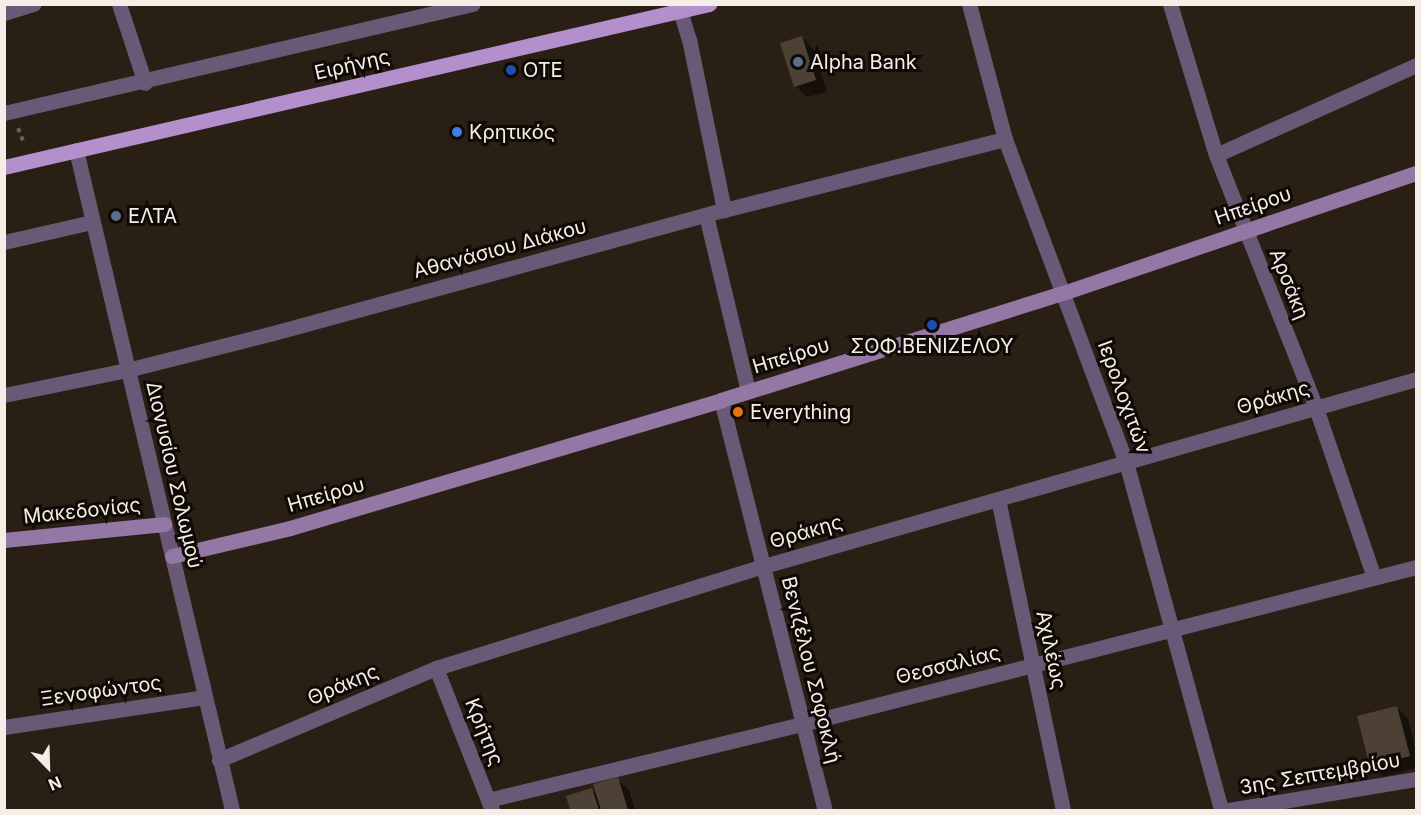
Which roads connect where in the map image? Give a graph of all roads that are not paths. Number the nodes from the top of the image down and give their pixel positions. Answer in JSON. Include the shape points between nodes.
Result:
{"nodes":[{"id":1,"x":34,"y":4,"type":"edge"},
{"id":2,"x":118,"y":4,"type":"edge"},
{"id":3,"x":472,"y":4,"type":"edge"},
{"id":4,"x":709,"y":4,"type":"edge"},
{"id":5,"x":969,"y":4,"type":"edge"},
{"id":6,"x":1170,"y":4,"type":"edge"},
{"id":7,"x":679,"y":8,"type":"edge"},
{"id":8,"x":417,"y":11,"type":"edge"},
{"id":9,"x":4,"y":13,"type":"edge"},
{"id":10,"x":1416,"y":65,"type":"edge"},
{"id":11,"x":145,"y":83,"type":"junction"},
{"id":12,"x":4,"y":113,"type":"edge"},
{"id":13,"x":1005,"y":139,"type":"junction"},
{"id":14,"x":76,"y":150,"type":"junction"},
{"id":15,"x":1216,"y":155,"type":"junction"},
{"id":16,"x":4,"y":167,"type":"edge"},
{"id":17,"x":1416,"y":173,"type":"edge"},
{"id":18,"x":724,"y":210,"type":"junction"},
{"id":19,"x":706,"y":215,"type":"junction"},
{"id":20,"x":92,"y":222,"type":"junction"},
{"id":21,"x":1245,"y":231,"type":"junction"},
{"id":22,"x":4,"y":242,"type":"edge"},
{"id":23,"x":1063,"y":293,"type":"junction"},
{"id":24,"x":128,"y":370,"type":"junction"},
{"id":25,"x":1416,"y":379,"type":"edge"},
{"id":26,"x":748,"y":391,"type":"junction"},
{"id":27,"x":4,"y":395,"type":"edge"},
{"id":28,"x":721,"y":400,"type":"junction"},
{"id":29,"x":1316,"y":408,"type":"junction"},
{"id":30,"x":1126,"y":462,"type":"junction"},
{"id":31,"x":998,"y":499,"type":"junction"},
{"id":32,"x":164,"y":524,"type":"junction"},
{"id":33,"x":4,"y":540,"type":"edge"},
{"id":34,"x":172,"y":556,"type":"junction"},
{"id":35,"x":764,"y":566,"type":"junction"},
{"id":36,"x":1416,"y":567,"type":"edge"},
{"id":37,"x":1374,"y":577,"type":"junction"},
{"id":38,"x":1170,"y":631,"type":"junction"},
{"id":39,"x":1033,"y":665,"type":"junction"},
{"id":40,"x":436,"y":668,"type":"junction"},
{"id":41,"x":204,"y":697,"type":"junction"},
{"id":42,"x":802,"y":724,"type":"junction"},
{"id":43,"x":4,"y":727,"type":"edge"},
{"id":44,"x":219,"y":760,"type":"junction"},
{"id":45,"x":1416,"y":779,"type":"edge"},
{"id":46,"x":490,"y":805,"type":"edge"},
{"id":47,"x":232,"y":810,"type":"edge"},
{"id":48,"x":825,"y":810,"type":"edge"},
{"id":49,"x":1063,"y":810,"type":"edge"},
{"id":50,"x":1221,"y":810,"type":"edge"},
{"id":51,"x":1229,"y":810,"type":"edge"}],
"edges":[{"from":1,"to":9,"type":"street"},
{"from":2,"to":11,"type":"street"},
{"from":3,"to":8,"type":"street"},
{"from":4,"to":7,"type":"main road","name":"Ειρήνης"},
{"from":5,"to":13,"type":"street","name":"Ιερολοχιτών"},
{"from":6,"to":15,"type":"street","name":"Αρσάκη"},
{"from":7,"to":14,"type":"main road","name":"Ειρήνης"},
{"from":7,"to":18,"type":"street","via":[[689,39]]},
{"from":8,"to":11,"type":"street"},
{"from":10,"to":15,"type":"street"},
{"from":11,"to":12,"type":"street"},
{"from":13,"to":18,"type":"street","name":"Αθανάσιου Διάκου"},
{"from":13,"to":23,"type":"street","name":"Ιερολοχιτών"},
{"from":14,"to":16,"type":"main road","name":"Ειρήνης"},
{"from":14,"to":20,"type":"street","name":"Διονυσίου Σολωμού"},
{"from":15,"to":21,"type":"street","name":"Αρσάκη"},
{"from":17,"to":21,"type":"street","name":"Ηπείρου"},
{"from":18,"to":19,"type":"street","name":"Αθανάσιου Διάκου"},
{"from":19,"to":24,"type":"street","name":"Αθανάσιου Διάκου"},
{"from":19,"to":26,"type":"street"},
{"from":20,"to":22,"type":"street"},
{"from":20,"to":24,"type":"street","name":"Διονυσίου Σολωμού"},
{"from":21,"to":23,"type":"street","name":"Ηπείρου"},
{"from":21,"to":29,"type":"street","name":"Αρσάκη"},
{"from":23,"to":26,"type":"street","name":"Ηπείρου"},
{"from":23,"to":30,"type":"street","name":"Ιερολοχιτών"},
{"from":24,"to":27,"type":"street","name":"Αθανάσιου Διάκου"},
{"from":24,"to":32,"type":"street","name":"Διονυσίου Σολωμού"},
{"from":25,"to":29,"type":"street","name":"Θράκης"},
{"from":26,"to":28,"type":"street","name":"Ηπείρου"},
{"from":28,"to":34,"type":"street","name":"Ηπείρου","via":[[290,528]]},
{"from":28,"to":35,"type":"street","name":"Βενιζέλου Σοφοκλή"},
{"from":29,"to":30,"type":"street","name":"Θράκης"},
{"from":29,"to":37,"type":"street","name":"Αρσάκη"},
{"from":30,"to":31,"type":"street","name":"Θράκης"},
{"from":30,"to":38,"type":"street","name":"Ιερολοχιτών"},
{"from":31,"to":35,"type":"street","name":"Θράκης"},
{"from":31,"to":39,"type":"street","name":"Αχιλέως"},
{"from":32,"to":33,"type":"street","name":"Μακεδονίας"},
{"from":32,"to":34,"type":"street","name":"Διονυσίου Σολωμού"},
{"from":34,"to":41,"type":"street","name":"Διονυσίου Σολωμού"},
{"from":35,"to":40,"type":"street","name":"Θράκης"},
{"from":35,"to":42,"type":"street","name":"Βενιζέλου Σοφοκλή"},
{"from":36,"to":37,"type":"street","name":"Θεσσαλίας"},
{"from":37,"to":38,"type":"street","name":"Θεσσαλίας"},
{"from":38,"to":39,"type":"street","name":"Θεσσαλίας"},
{"from":38,"to":50,"type":"street","name":"Ιερολοχιτών"},
{"from":39,"to":42,"type":"street","name":"Θεσσαλίας"},
{"from":39,"to":49,"type":"street","name":"Αχιλέως"},
{"from":40,"to":44,"type":"street","name":"Θράκης"},
{"from":40,"to":46,"type":"street","name":"Κρήτης"},
{"from":41,"to":43,"type":"street","name":"Ξενοφώντος"},
{"from":41,"to":44,"type":"street","name":"Διονυσίου Σολωμού"},
{"from":42,"to":46,"type":"street","name":"Θεσσαλίας"},
{"from":42,"to":48,"type":"street","name":"Βενιζέλου Σοφοκλή"},
{"from":44,"to":47,"type":"street","name":"Διονυσίου Σολωμού"},
{"from":45,"to":51,"type":"street","name":"3ης Σεπτεμβρίου"}]}
